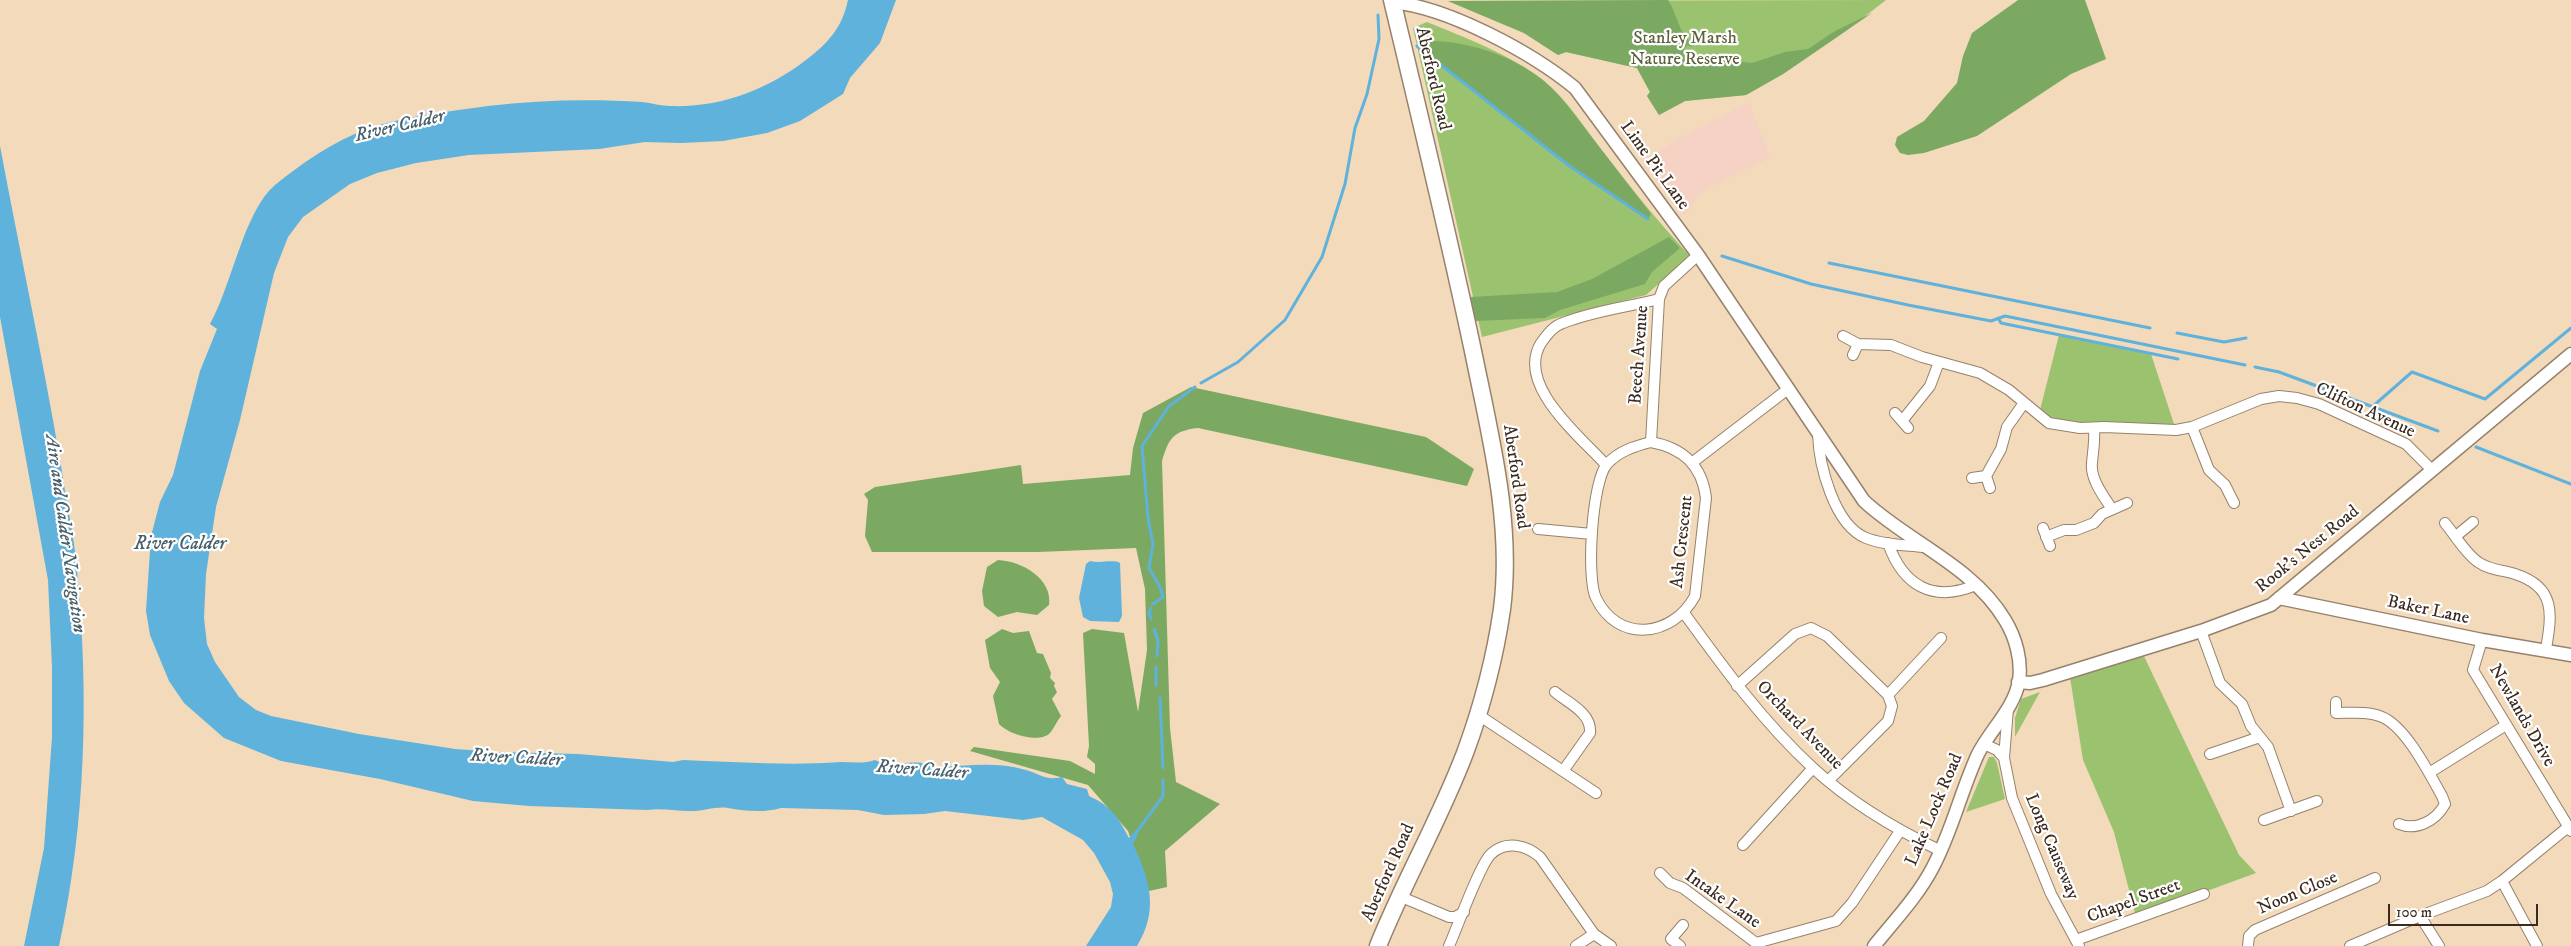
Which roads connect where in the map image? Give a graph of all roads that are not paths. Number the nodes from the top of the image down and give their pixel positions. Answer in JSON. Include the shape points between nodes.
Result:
{"nodes":[{"id":1,"x":1392,"y":1,"type":"edge"},
{"id":2,"x":1698,"y":255,"type":"junction"},
{"id":3,"x":1659,"y":299,"type":"junction"},
{"id":4,"x":1843,"y":336,"type":"dead end"},
{"id":5,"x":1858,"y":344,"type":"junction"},
{"id":6,"x":2571,"y":354,"type":"edge"},
{"id":7,"x":1853,"y":355,"type":"dead end"},
{"id":8,"x":1939,"y":362,"type":"junction"},
{"id":9,"x":1788,"y":389,"type":"junction"},
{"id":10,"x":2024,"y":403,"type":"junction"},
{"id":11,"x":1902,"y":421,"type":"dead end"},
{"id":12,"x":2192,"y":427,"type":"junction"},
{"id":13,"x":2094,"y":428,"type":"junction"},
{"id":14,"x":1818,"y":434,"type":"junction"},
{"id":15,"x":1651,"y":442,"type":"junction"},
{"id":16,"x":1693,"y":462,"type":"junction"},
{"id":17,"x":1606,"y":465,"type":"junction"},
{"id":18,"x":2432,"y":470,"type":"junction"},
{"id":19,"x":1986,"y":476,"type":"junction"},
{"id":20,"x":1972,"y":478,"type":"dead end"},
{"id":21,"x":1990,"y":488,"type":"dead end"},
{"id":22,"x":2127,"y":503,"type":"dead end"},
{"id":23,"x":2234,"y":503,"type":"dead end"},
{"id":24,"x":2112,"y":509,"type":"junction"},
{"id":25,"x":2473,"y":522,"type":"dead end"},
{"id":26,"x":2445,"y":523,"type":"dead end"},
{"id":27,"x":1538,"y":529,"type":"dead end"},
{"id":28,"x":1592,"y":534,"type":"junction"},
{"id":29,"x":2456,"y":536,"type":"junction"},
{"id":30,"x":2046,"y":537,"type":"dead end"},
{"id":31,"x":1888,"y":543,"type":"junction"},
{"id":32,"x":1923,"y":547,"type":"junction"},
{"id":33,"x":1976,"y":585,"type":"junction"},
{"id":34,"x":2278,"y":598,"type":"junction"},
{"id":35,"x":1684,"y":613,"type":"junction"},
{"id":36,"x":2201,"y":631,"type":"junction"},
{"id":37,"x":1941,"y":638,"type":"dead end"},
{"id":38,"x":2482,"y":640,"type":"junction"},
{"id":39,"x":2546,"y":649,"type":"junction"},
{"id":40,"x":2571,"y":655,"type":"edge"},
{"id":41,"x":2018,"y":682,"type":"junction"},
{"id":42,"x":1737,"y":686,"type":"junction"},
{"id":43,"x":1555,"y":692,"type":"dead end"},
{"id":44,"x":1888,"y":695,"type":"junction"},
{"id":45,"x":2336,"y":702,"type":"dead end"},
{"id":46,"x":2009,"y":705,"type":"junction"},
{"id":47,"x":1478,"y":714,"type":"junction"},
{"id":48,"x":2506,"y":725,"type":"junction"},
{"id":49,"x":2260,"y":737,"type":"junction"},
{"id":50,"x":1984,"y":744,"type":"junction"},
{"id":51,"x":2210,"y":754,"type":"dead end"},
{"id":52,"x":2004,"y":758,"type":"junction"},
{"id":53,"x":1813,"y":768,"type":"junction"},
{"id":54,"x":1563,"y":770,"type":"junction"},
{"id":55,"x":2429,"y":773,"type":"junction"},
{"id":56,"x":1828,"y":781,"type":"junction"},
{"id":57,"x":1596,"y":793,"type":"dead end"},
{"id":58,"x":2317,"y":802,"type":"dead end"},
{"id":59,"x":2290,"y":811,"type":"junction"},
{"id":60,"x":2264,"y":820,"type":"dead end"},
{"id":61,"x":2399,"y":824,"type":"dead end"},
{"id":62,"x":2570,"y":829,"type":"edge"},
{"id":63,"x":1900,"y":831,"type":"junction"},
{"id":64,"x":1743,"y":845,"type":"dead end"},
{"id":65,"x":1941,"y":851,"type":"junction"},
{"id":66,"x":1660,"y":874,"type":"dead end"},
{"id":67,"x":2372,"y":878,"type":"dead end"},
{"id":68,"x":2502,"y":881,"type":"junction"},
{"id":69,"x":2204,"y":894,"type":"dead end"},
{"id":70,"x":1399,"y":896,"type":"junction"},
{"id":71,"x":1464,"y":912,"type":"junction"},
{"id":72,"x":2420,"y":916,"type":"junction"},
{"id":73,"x":1683,"y":925,"type":"dead end"},
{"id":74,"x":1594,"y":934,"type":"junction"},
{"id":75,"x":2078,"y":943,"type":"edge"},
{"id":76,"x":1378,"y":946,"type":"edge"},
{"id":77,"x":1449,"y":946,"type":"edge"},
{"id":78,"x":1576,"y":946,"type":"edge"},
{"id":79,"x":1610,"y":946,"type":"edge"},
{"id":80,"x":1680,"y":946,"type":"edge"},
{"id":81,"x":1874,"y":946,"type":"edge"},
{"id":82,"x":2248,"y":946,"type":"edge"},
{"id":83,"x":2350,"y":946,"type":"edge"},
{"id":84,"x":2438,"y":946,"type":"edge"},
{"id":85,"x":2537,"y":946,"type":"edge"}],
"edges":[{"from":1,"to":2,"type":"street","name":"Lime Pit Lane","via":[[1436,12],[1512,46],[1553,70],[1575,88]]},
{"from":1,"to":47,"type":"main road","name":"Aberford Road","via":[[1454,261],[1495,457],[1504,573],[1502,610]]},
{"from":2,"to":3,"type":"street","name":"Beech Avenue","via":[[1664,286]]},
{"from":2,"to":9,"type":"street","name":"Lime Pit Lane"},
{"from":3,"to":15,"type":"street","name":"Beech Avenue"},
{"from":3,"to":17,"type":"street","via":[[1562,323],[1548,333],[1538,349],[1536,377],[1541,390]]},
{"from":4,"to":5,"type":"street","name":"Clifton Avenue"},
{"from":5,"to":7,"type":"street"},
{"from":5,"to":8,"type":"street","name":"Clifton Avenue","via":[[1891,345]]},
{"from":6,"to":18,"type":"street","name":"Rook's Nest Road"},
{"from":8,"to":10,"type":"street","name":"Clifton Avenue","via":[[1989,377]]},
{"from":8,"to":11,"type":"street","via":[[1930,386]]},
{"from":9,"to":14,"type":"street","name":"Lime Pit Lane"},
{"from":9,"to":16,"type":"street"},
{"from":10,"to":13,"type":"street","name":"Clifton Avenue","via":[[2049,423]]},
{"from":10,"to":19,"type":"street","via":[[2007,427],[2001,449]]},
{"from":12,"to":13,"type":"street","name":"Clifton Avenue","via":[[2167,430]]},
{"from":12,"to":18,"type":"street","name":"Clifton Avenue","via":[[2261,399],[2279,396],[2298,398],[2319,404],[2406,444]]},
{"from":12,"to":23,"type":"street","via":[[2209,470],[2225,484]]},
{"from":13,"to":24,"type":"street","via":[[2095,450],[2091,464],[2094,477]]},
{"from":14,"to":31,"type":"street","name":"Lime Pit Lane","via":[[1818,450],[1844,520],[1853,531],[1866,538]]},
{"from":14,"to":32,"type":"street","name":"Lime Pit Lane","via":[[1864,501]]},
{"from":15,"to":16,"type":"street","via":[[1673,448]]},
{"from":15,"to":17,"type":"street","via":[[1625,450]]},
{"from":16,"to":35,"type":"street","name":"Ash Crescent","via":[[1706,498],[1698,585]]},
{"from":17,"to":28,"type":"street","name":"Ash Crescent","via":[[1597,492]]},
{"from":18,"to":34,"type":"street","name":"Rook's Nest Road"},
{"from":19,"to":20,"type":"street"},
{"from":19,"to":21,"type":"street"},
{"from":22,"to":24,"type":"street"},
{"from":24,"to":30,"type":"street","via":[[2094,523]]},
{"from":25,"to":29,"type":"street"},
{"from":26,"to":29,"type":"street"},
{"from":27,"to":28,"type":"street"},
{"from":28,"to":35,"type":"street","name":"Ash Crescent","via":[[1592,589],[1610,617],[1629,628],[1644,630],[1665,626]]},
{"from":29,"to":39,"type":"street","via":[[2477,562],[2532,581],[2542,591],[2552,617]]},
{"from":31,"to":32,"type":"street","name":"Lime Pit Lane"},
{"from":31,"to":33,"type":"street","via":[[1900,570],[1923,588],[1948,593]]},
{"from":32,"to":33,"type":"street","name":"Lime Pit Lane"},
{"from":33,"to":41,"type":"street","name":"Lime Pit Lane","via":[[1996,607],[2012,635],[2020,662]]},
{"from":34,"to":36,"type":"street","name":"Rook's Nest Road","via":[[2264,608]]},
{"from":34,"to":38,"type":"street","name":"Baker Lane"},
{"from":35,"to":42,"type":"street","name":"Orchard Avenue"},
{"from":36,"to":41,"type":"street","name":"Rook's Nest Road","via":[[2043,680]]},
{"from":36,"to":49,"type":"street","via":[[2220,683],[2242,704],[2251,726]]},
{"from":37,"to":44,"type":"street"},
{"from":38,"to":39,"type":"street","name":"Baker Lane"},
{"from":38,"to":48,"type":"street","name":"Newlands Drive","via":[[2473,670]]},
{"from":39,"to":40,"type":"street","name":"Baker Lane"},
{"from":41,"to":46,"type":"street","name":"Lake Lock Road"},
{"from":42,"to":44,"type":"street","via":[[1795,634],[1811,628],[1827,636]]},
{"from":42,"to":53,"type":"street","name":"Orchard Avenue"},
{"from":43,"to":54,"type":"street","via":[[1586,716],[1591,727]]},
{"from":44,"to":56,"type":"street","via":[[1892,706],[1888,720]]},
{"from":45,"to":55,"type":"street","via":[[2336,713],[2382,717],[2396,726]]},
{"from":46,"to":50,"type":"street","name":"Lake Lock Road"},
{"from":46,"to":52,"type":"street","name":"Long Causeway"},
{"from":47,"to":54,"type":"street"},
{"from":47,"to":70,"type":"main road","name":"Aberford Road","via":[[1464,754]]},
{"from":48,"to":55,"type":"street"},
{"from":48,"to":62,"type":"street","name":"Newlands Drive"},
{"from":49,"to":51,"type":"street"},
{"from":49,"to":59,"type":"street","via":[[2268,747]]},
{"from":50,"to":52,"type":"street","via":[[1997,750]]},
{"from":50,"to":65,"type":"street","name":"Lake Lock Road"},
{"from":52,"to":75,"type":"street","name":"Long Causeway","via":[[2012,798],[2051,894]]},
{"from":53,"to":56,"type":"street","name":"Orchard Avenue"},
{"from":53,"to":64,"type":"street"},
{"from":54,"to":57,"type":"street"},
{"from":55,"to":61,"type":"street","via":[[2445,804],[2440,812],[2420,826],[2409,828]]},
{"from":56,"to":63,"type":"street","name":"Orchard Avenue"},
{"from":58,"to":59,"type":"street"},
{"from":59,"to":60,"type":"street"},
{"from":62,"to":68,"type":"street"},
{"from":63,"to":65,"type":"street","name":"Orchard Avenue"},
{"from":63,"to":66,"type":"street","name":"Intake Lane","via":[[1836,921],[1756,943]]},
{"from":65,"to":81,"type":"street","name":"Lake Lock Road","via":[[1917,893]]},
{"from":67,"to":82,"type":"street","name":"Noon Close","via":[[2255,930],[2249,936]]},
{"from":68,"to":72,"type":"street","via":[[2487,891]]},
{"from":68,"to":85,"type":"street"},
{"from":69,"to":75,"type":"street","name":"Chapel Street"},
{"from":70,"to":71,"type":"street","via":[[1449,917]]},
{"from":70,"to":76,"type":"main road","name":"Aberford Road"},
{"from":71,"to":74,"type":"street","via":[[1487,859],[1502,847],[1520,846],[1529,848],[1540,857]]},
{"from":71,"to":77,"type":"street"},
{"from":72,"to":83,"type":"street"},
{"from":72,"to":84,"type":"street"},
{"from":73,"to":80,"type":"street","via":[[1671,939]]},
{"from":74,"to":78,"type":"street"},
{"from":74,"to":79,"type":"street"}]}
